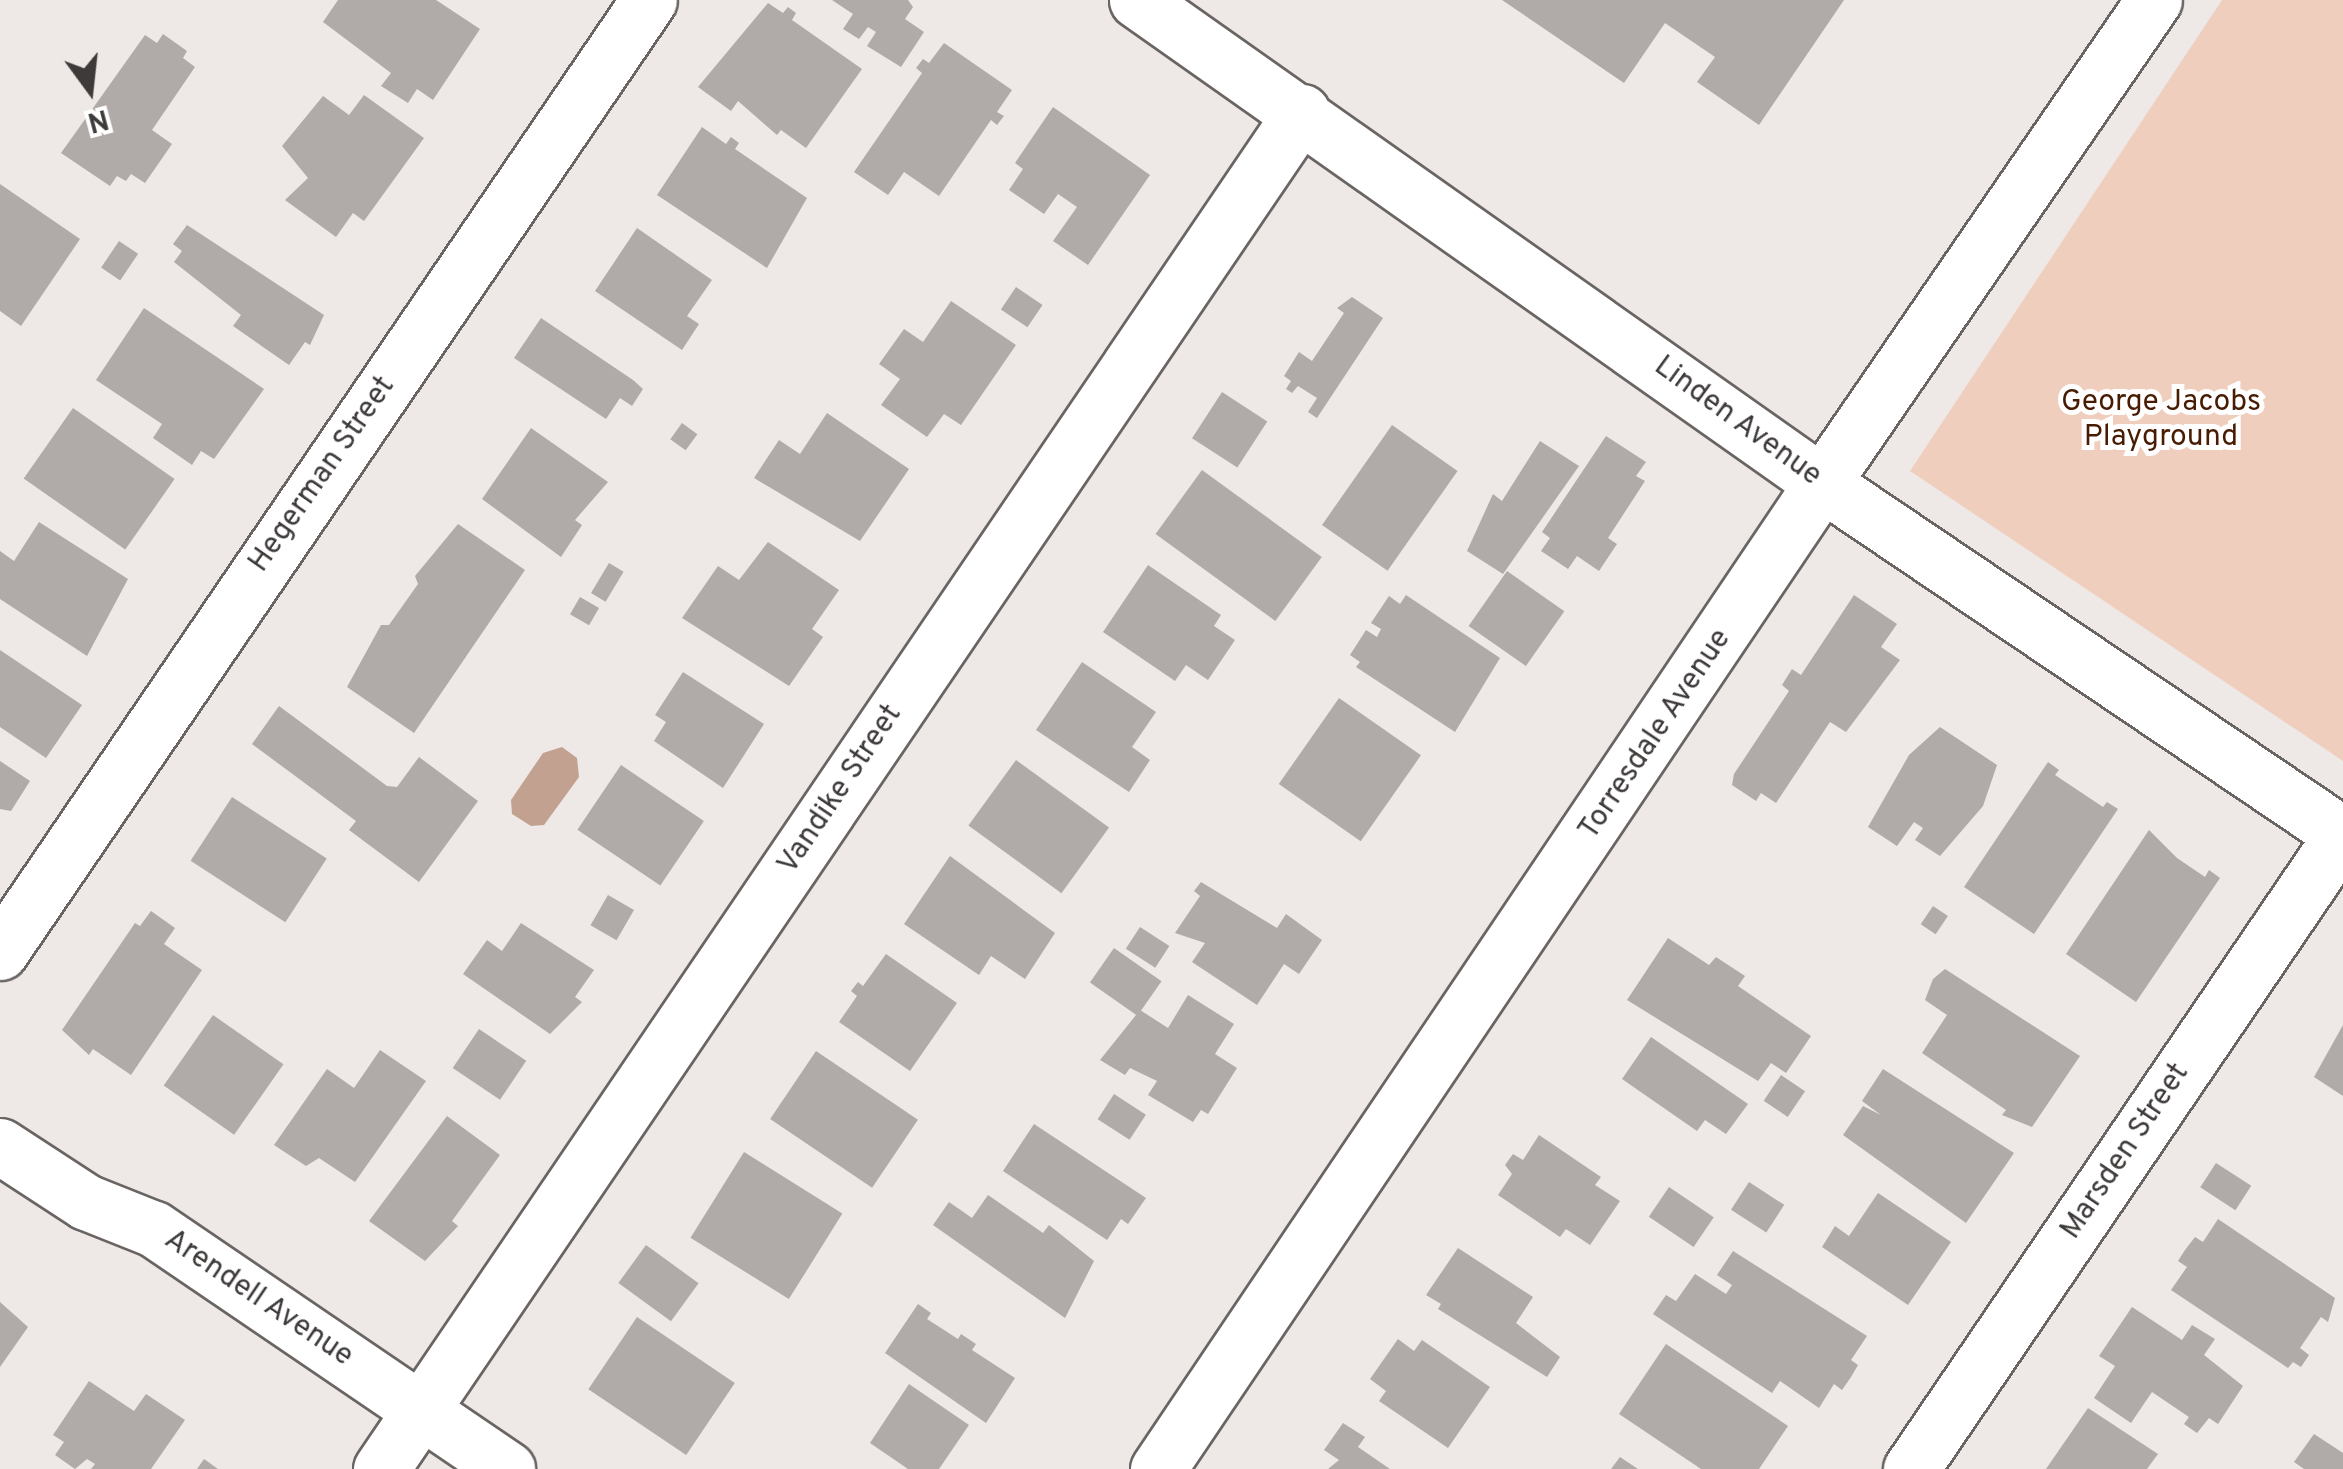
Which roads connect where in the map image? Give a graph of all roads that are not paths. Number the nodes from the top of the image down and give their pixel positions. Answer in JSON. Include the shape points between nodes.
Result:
{"nodes":[{"id":1,"x":650,"y":0,"type":"edge"},
{"id":2,"x":1137,"y":0,"type":"edge"},
{"id":3,"x":2154,"y":0,"type":"edge"},
{"id":4,"x":1302,"y":112,"type":"junction"},
{"id":5,"x":1822,"y":483,"type":"junction"},
{"id":6,"x":2342,"y":835,"type":"edge"},
{"id":7,"x":0,"y":952,"type":"edge"},
{"id":8,"x":0,"y":1146,"type":"edge"},
{"id":9,"x":421,"y":1410,"type":"junction"},
{"id":10,"x":381,"y":1469,"type":"edge"},
{"id":11,"x":507,"y":1469,"type":"edge"},
{"id":12,"x":1158,"y":1469,"type":"edge"},
{"id":13,"x":1911,"y":1469,"type":"edge"}],
"edges":[{"from":1,"to":7,"type":"street","name":"Hegerman Street"},
{"from":2,"to":4,"type":"street","name":"Linden Avenue"},
{"from":3,"to":5,"type":"street","name":"Torresdale Avenue"},
{"from":4,"to":5,"type":"street","name":"Linden Avenue"},
{"from":4,"to":9,"type":"street","name":"Vandike Street"},
{"from":5,"to":6,"type":"street","name":"Linden Avenue"},
{"from":5,"to":12,"type":"street","name":"Torresdale Avenue"},
{"from":6,"to":13,"type":"street","name":"Marsden Street"},
{"from":8,"to":9,"type":"street","name":"Arendell Avenue","via":[[86,1202],[154,1229]]},
{"from":9,"to":10,"type":"street","name":"Vandike Street"},
{"from":9,"to":11,"type":"street","name":"Arendell Avenue"}]}
